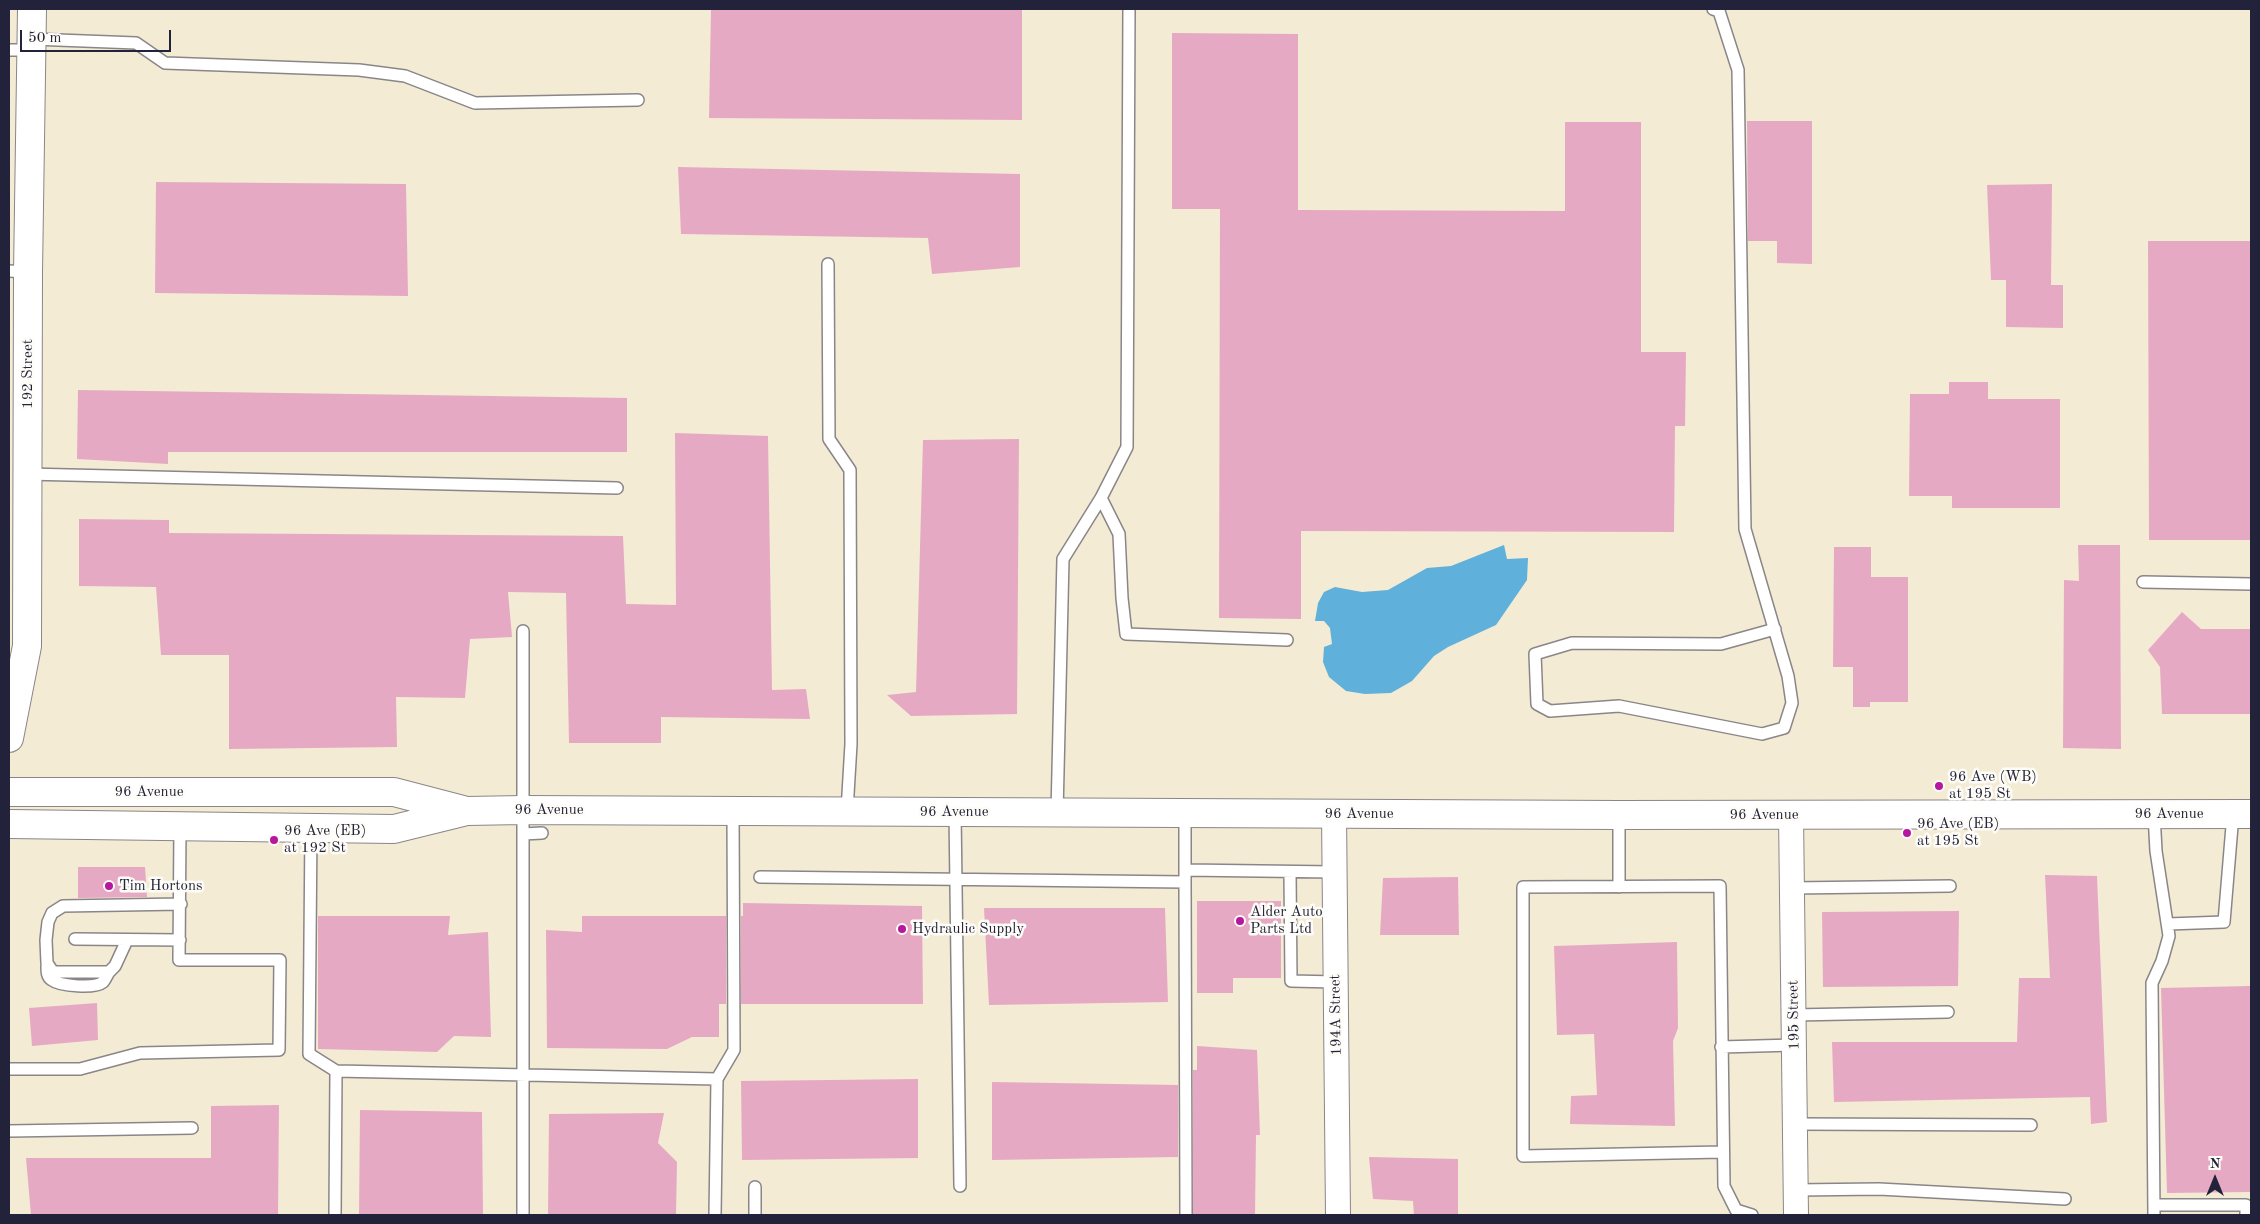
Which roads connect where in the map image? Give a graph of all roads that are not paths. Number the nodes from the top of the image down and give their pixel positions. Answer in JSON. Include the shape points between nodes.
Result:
{"nodes":[{"id":1,"x":32,"y":9,"type":"edge"},
{"id":2,"x":1129,"y":9,"type":"edge"},
{"id":3,"x":1713,"y":9,"type":"edge"},
{"id":4,"x":24,"y":46,"type":"edge"},
{"id":5,"x":638,"y":100,"type":"dead end"},
{"id":6,"x":828,"y":264,"type":"dead end"},
{"id":7,"x":18,"y":272,"type":"edge"},
{"id":8,"x":27,"y":474,"type":"junction"},
{"id":9,"x":617,"y":488,"type":"dead end"},
{"id":10,"x":1101,"y":498,"type":"junction"},
{"id":11,"x":2143,"y":582,"type":"dead end"},
{"id":12,"x":2251,"y":584,"type":"edge"},
{"id":13,"x":1775,"y":629,"type":"junction"},
{"id":14,"x":522,"y":632,"type":"dead end"},
{"id":15,"x":1287,"y":640,"type":"dead end"},
{"id":16,"x":15,"y":672,"type":"edge"},
{"id":17,"x":9,"y":738,"type":"edge"},
{"id":18,"x":9,"y":792,"type":"edge"},
{"id":19,"x":733,"y":810,"type":"junction"},
{"id":20,"x":467,"y":811,"type":"junction"},
{"id":21,"x":847,"y":811,"type":"junction"},
{"id":22,"x":955,"y":812,"type":"junction"},
{"id":23,"x":1057,"y":813,"type":"junction"},
{"id":24,"x":1185,"y":813,"type":"junction"},
{"id":25,"x":1334,"y":814,"type":"junction"},
{"id":26,"x":2154,"y":814,"type":"junction"},
{"id":27,"x":2242,"y":814,"type":"edge"},
{"id":28,"x":1619,"y":815,"type":"junction"},
{"id":29,"x":1791,"y":815,"type":"junction"},
{"id":30,"x":523,"y":822,"type":"junction"},
{"id":31,"x":9,"y":824,"type":"edge"},
{"id":32,"x":180,"y":826,"type":"junction"},
{"id":33,"x":311,"y":828,"type":"junction"},
{"id":34,"x":542,"y":832,"type":"dead end"},
{"id":35,"x":1290,"y":872,"type":"junction"},
{"id":36,"x":1334,"y":872,"type":"junction"},
{"id":37,"x":1186,"y":876,"type":"junction"},
{"id":38,"x":760,"y":877,"type":"dead end"},
{"id":39,"x":956,"y":879,"type":"junction"},
{"id":40,"x":1950,"y":886,"type":"dead end"},
{"id":41,"x":1619,"y":887,"type":"junction"},
{"id":42,"x":1792,"y":888,"type":"junction"},
{"id":43,"x":181,"y":904,"type":"junction"},
{"id":44,"x":2168,"y":924,"type":"junction"},
{"id":45,"x":75,"y":939,"type":"dead end"},
{"id":46,"x":127,"y":940,"type":"junction"},
{"id":47,"x":180,"y":940,"type":"junction"},
{"id":48,"x":1336,"y":982,"type":"junction"},
{"id":49,"x":1948,"y":1012,"type":"dead end"},
{"id":50,"x":1794,"y":1015,"type":"junction"},
{"id":51,"x":1794,"y":1045,"type":"junction"},
{"id":52,"x":1721,"y":1047,"type":"junction"},
{"id":53,"x":9,"y":1069,"type":"edge"},
{"id":54,"x":336,"y":1070,"type":"junction"},
{"id":55,"x":523,"y":1075,"type":"junction"},
{"id":56,"x":717,"y":1079,"type":"junction"},
{"id":57,"x":1795,"y":1124,"type":"junction"},
{"id":58,"x":2031,"y":1125,"type":"dead end"},
{"id":59,"x":192,"y":1128,"type":"dead end"},
{"id":60,"x":9,"y":1131,"type":"edge"},
{"id":61,"x":1722,"y":1152,"type":"junction"},
{"id":62,"x":960,"y":1186,"type":"dead end"},
{"id":63,"x":755,"y":1188,"type":"dead end"},
{"id":64,"x":1796,"y":1190,"type":"junction"},
{"id":65,"x":2066,"y":1199,"type":"dead end"},
{"id":66,"x":2154,"y":1210,"type":"edge"},
{"id":67,"x":334,"y":1215,"type":"edge"},
{"id":68,"x":523,"y":1215,"type":"edge"},
{"id":69,"x":715,"y":1215,"type":"edge"},
{"id":70,"x":755,"y":1215,"type":"edge"},
{"id":71,"x":1186,"y":1215,"type":"edge"},
{"id":72,"x":1338,"y":1215,"type":"edge"},
{"id":73,"x":1752,"y":1215,"type":"edge"},
{"id":74,"x":1796,"y":1215,"type":"edge"},
{"id":75,"x":2246,"y":1215,"type":"edge"}],
"edges":[{"from":1,"to":4,"type":"main road","name":"192 Street"},
{"from":2,"to":10,"type":"lane","via":[[1127,447]]},
{"from":3,"to":13,"type":"lane","via":[[1719,11],[1738,70],[1745,529]]},
{"from":4,"to":5,"type":"lane","via":[[136,42],[165,63],[359,70],[405,76],[475,103]]},
{"from":4,"to":7,"type":"main road","name":"192 Street"},
{"from":6,"to":21,"type":"lane","via":[[829,439],[850,470],[851,744]]},
{"from":7,"to":8,"type":"main road","name":"192 Street"},
{"from":8,"to":9,"type":"lane"},
{"from":8,"to":16,"type":"main road","name":"192 Street","via":[[27,646]]},
{"from":10,"to":15,"type":"lane","via":[[1119,534],[1126,634]]},
{"from":10,"to":23,"type":"lane","via":[[1063,558]]},
{"from":11,"to":12,"type":"lane"},
{"from":13,"to":13,"type":"lane","via":[[1792,703],[1784,728],[1762,734],[1619,706],[1550,712],[1537,704],[1535,654],[1572,643],[1720,644]]},
{"from":14,"to":30,"type":"lane"},
{"from":16,"to":17,"type":"main road","name":"192 Street"},
{"from":18,"to":20,"type":"main road","name":"96 Avenue","via":[[394,792]]},
{"from":19,"to":21,"type":"main road","name":"96 Avenue"},
{"from":19,"to":30,"type":"main road","name":"96 Avenue"},
{"from":19,"to":56,"type":"lane","via":[[734,1050]]},
{"from":20,"to":30,"type":"main road","name":"96 Avenue"},
{"from":20,"to":33,"type":"main road","name":"96 Avenue","via":[[394,829]]},
{"from":21,"to":22,"type":"main road","name":"96 Avenue"},
{"from":22,"to":23,"type":"main road","name":"96 Avenue"},
{"from":22,"to":39,"type":"lane"},
{"from":23,"to":24,"type":"main road","name":"96 Avenue"},
{"from":24,"to":25,"type":"main road","name":"96 Avenue"},
{"from":24,"to":37,"type":"lane"},
{"from":25,"to":28,"type":"main road","name":"96 Avenue"},
{"from":25,"to":36,"type":"street","name":"194A Street"},
{"from":26,"to":27,"type":"main road","name":"96 Avenue"},
{"from":26,"to":29,"type":"main road","name":"96 Avenue"},
{"from":26,"to":44,"type":"lane","via":[[2156,851]]},
{"from":27,"to":44,"type":"lane","via":[[2224,922]]},
{"from":28,"to":29,"type":"main road","name":"96 Avenue"},
{"from":28,"to":41,"type":"lane"},
{"from":29,"to":42,"type":"street","name":"195 Street"},
{"from":30,"to":34,"type":"lane"},
{"from":30,"to":55,"type":"lane"},
{"from":31,"to":32,"type":"main road","name":"96 Avenue"},
{"from":32,"to":33,"type":"main road","name":"96 Avenue"},
{"from":32,"to":43,"type":"lane"},
{"from":33,"to":54,"type":"lane","via":[[309,1054]]},
{"from":35,"to":36,"type":"lane"},
{"from":35,"to":37,"type":"lane"},
{"from":35,"to":48,"type":"lane","via":[[1291,981]]},
{"from":36,"to":48,"type":"street","name":"194A Street"},
{"from":37,"to":39,"type":"lane"},
{"from":37,"to":71,"type":"lane"},
{"from":38,"to":39,"type":"lane"},
{"from":39,"to":62,"type":"lane"},
{"from":40,"to":42,"type":"lane"},
{"from":41,"to":52,"type":"lane","via":[[1720,886]]},
{"from":41,"to":61,"type":"lane","via":[[1523,887],[1523,1156]]},
{"from":42,"to":50,"type":"street","name":"195 Street"},
{"from":43,"to":46,"type":"lane","via":[[63,906],[52,912],[48,922],[47,963],[53,972],[109,972]]},
{"from":43,"to":47,"type":"lane"},
{"from":44,"to":66,"type":"lane","via":[[2170,936],[2152,983]]},
{"from":45,"to":46,"type":"lane"},
{"from":46,"to":47,"type":"lane"},
{"from":47,"to":53,"type":"lane","via":[[179,960],[280,960],[280,1050],[140,1053],[80,1069]]},
{"from":48,"to":72,"type":"street","name":"194A Street"},
{"from":49,"to":50,"type":"lane"},
{"from":50,"to":51,"type":"street","name":"195 Street"},
{"from":51,"to":52,"type":"lane"},
{"from":51,"to":57,"type":"street","name":"195 Street"},
{"from":52,"to":61,"type":"lane"},
{"from":54,"to":55,"type":"lane"},
{"from":54,"to":67,"type":"lane"},
{"from":55,"to":56,"type":"lane"},
{"from":55,"to":68,"type":"lane"},
{"from":56,"to":69,"type":"lane"},
{"from":57,"to":58,"type":"lane"},
{"from":57,"to":64,"type":"street","name":"195 Street"},
{"from":59,"to":60,"type":"lane"},
{"from":61,"to":73,"type":"lane","via":[[1724,1186],[1736,1210]]},
{"from":63,"to":70,"type":"lane"},
{"from":64,"to":65,"type":"lane","via":[[1879,1189]]},
{"from":64,"to":74,"type":"street","name":"195 Street"},
{"from":66,"to":75,"type":"lane","via":[[2246,1205]]}]}
